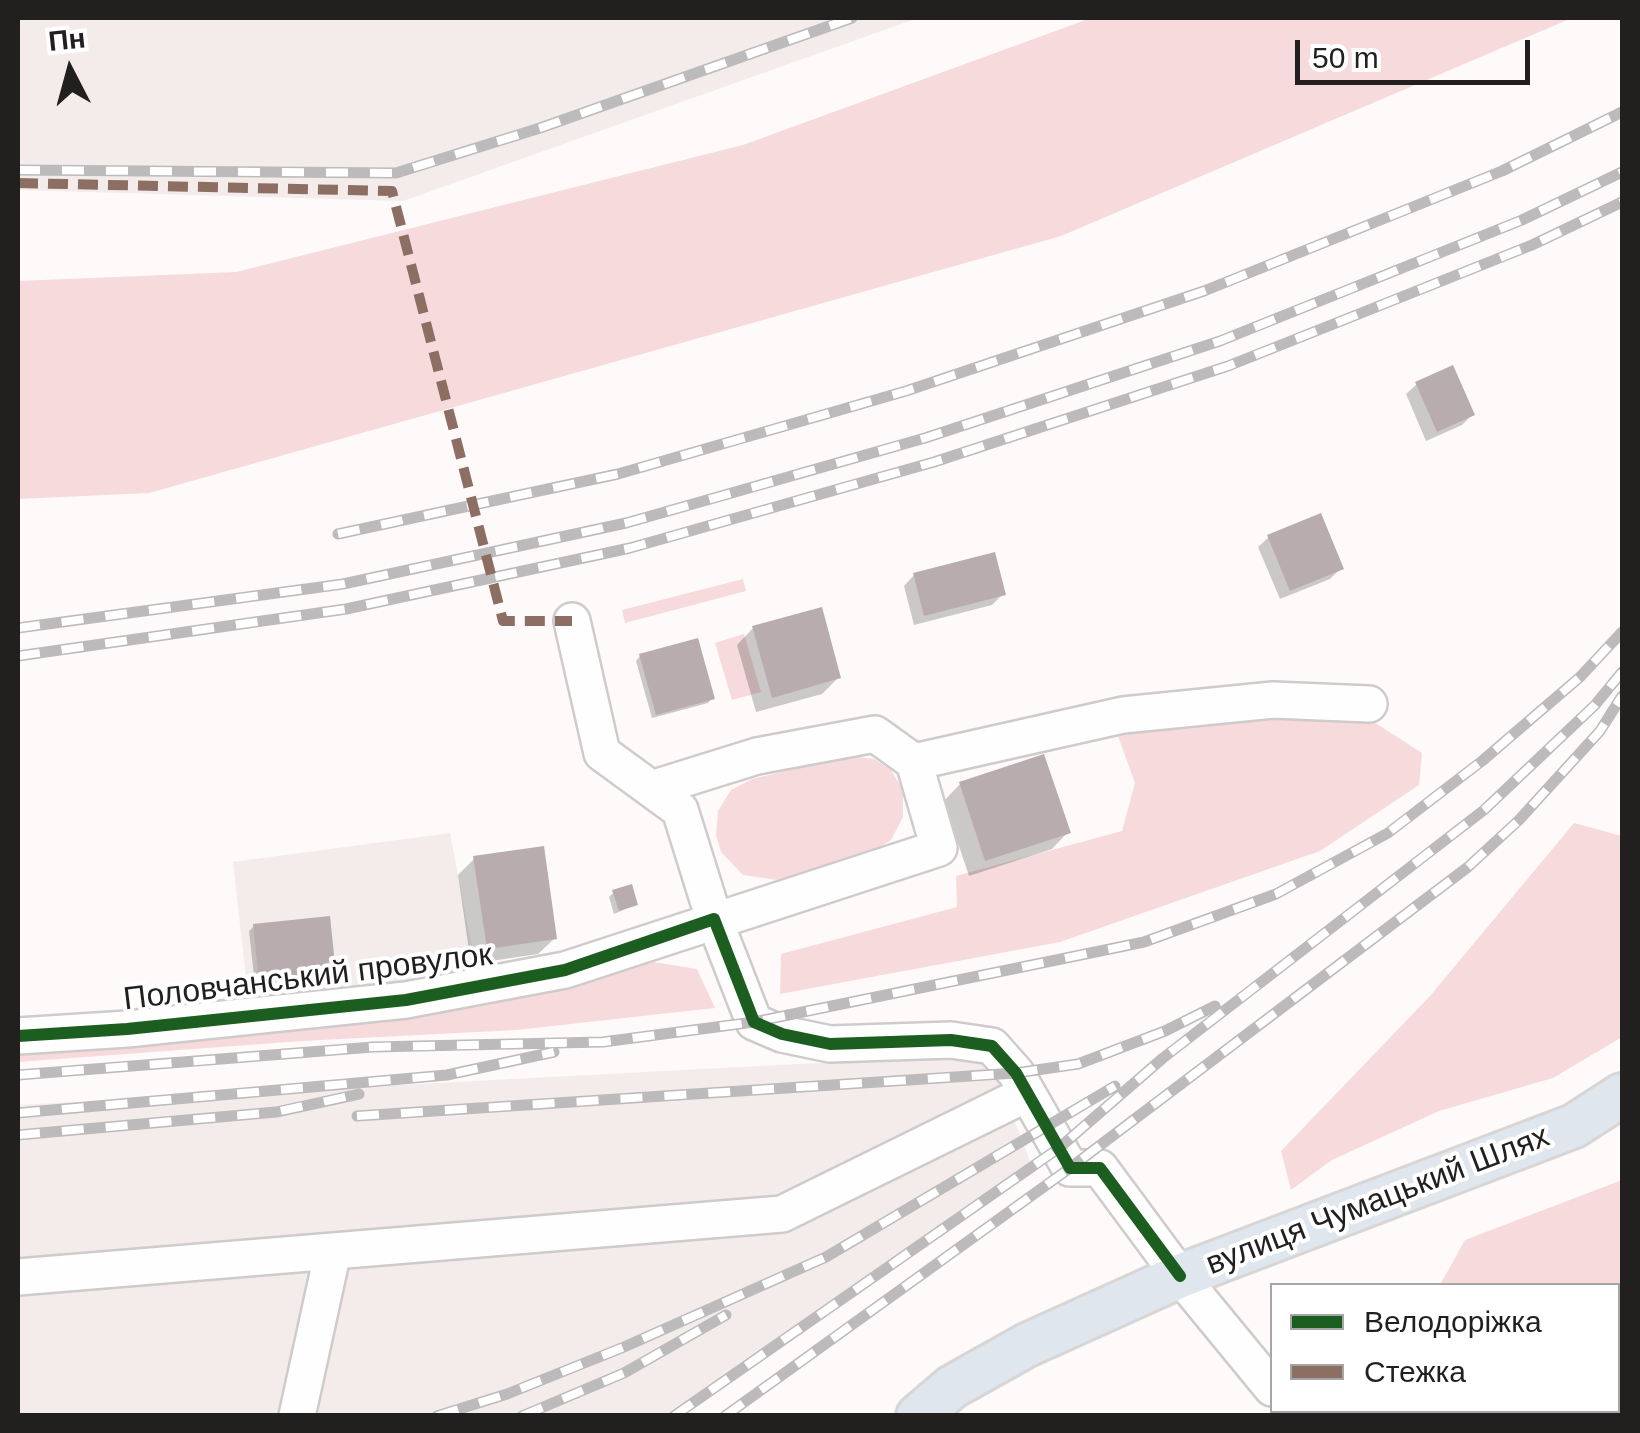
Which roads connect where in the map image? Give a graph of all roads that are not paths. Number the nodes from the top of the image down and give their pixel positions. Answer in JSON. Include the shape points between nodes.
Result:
{"nodes":[{"id":1,"x":572,"y":621,"type":"dead end"},
{"id":2,"x":1370,"y":704,"type":"dead end"},
{"id":3,"x":914,"y":762,"type":"junction"},
{"id":4,"x":651,"y":789,"type":"junction"},
{"id":5,"x":714,"y":920,"type":"junction"},
{"id":6,"x":18,"y":1036,"type":"edge"},
{"id":7,"x":1026,"y":1094,"type":"junction"},
{"id":8,"x":1622,"y":1095,"type":"edge"},
{"id":9,"x":1622,"y":1120,"type":"edge"},
{"id":10,"x":1574,"y":1126,"type":"junction"},
{"id":11,"x":333,"y":1251,"type":"junction"},
{"id":12,"x":1180,"y":1276,"type":"junction"},
{"id":13,"x":18,"y":1277,"type":"edge"},
{"id":14,"x":1270,"y":1386,"type":"edge"},
{"id":15,"x":297,"y":1416,"type":"edge"},
{"id":16,"x":918,"y":1416,"type":"edge"}],
"edges":[{"from":1,"to":4,"type":"street","via":[[602,753]]},
{"from":2,"to":3,"type":"street","via":[[1273,700],[1123,716]]},
{"from":3,"to":4,"type":"street","via":[[874,734],[757,756]]},
{"from":3,"to":5,"type":"street","name":"Половчанський провулок","via":[[939,848]]},
{"from":4,"to":5,"type":"street","via":[[680,810]]},
{"from":5,"to":6,"type":"street","name":"Половчанський провулок","via":[[565,970],[406,1000]]},
{"from":5,"to":7,"type":"street","via":[[754,1022],[830,1044],[951,1040],[992,1046]]},
{"from":7,"to":11,"type":"street","via":[[782,1214]]},
{"from":7,"to":12,"type":"street","via":[[1070,1168],[1100,1168]]},
{"from":8,"to":10,"type":"main road","name":"вулиця Чумацький Шлях"},
{"from":9,"to":10,"type":"main road","name":"вулиця Чумацький Шлях"},
{"from":10,"to":12,"type":"main road","name":"вулиця Чумацький Шлях"},
{"from":11,"to":13,"type":"street"},
{"from":11,"to":15,"type":"street"},
{"from":12,"to":14,"type":"street"},
{"from":12,"to":16,"type":"main road","name":"вулиця Чумацький Шлях","via":[[1028,1345],[952,1387]]}]}
